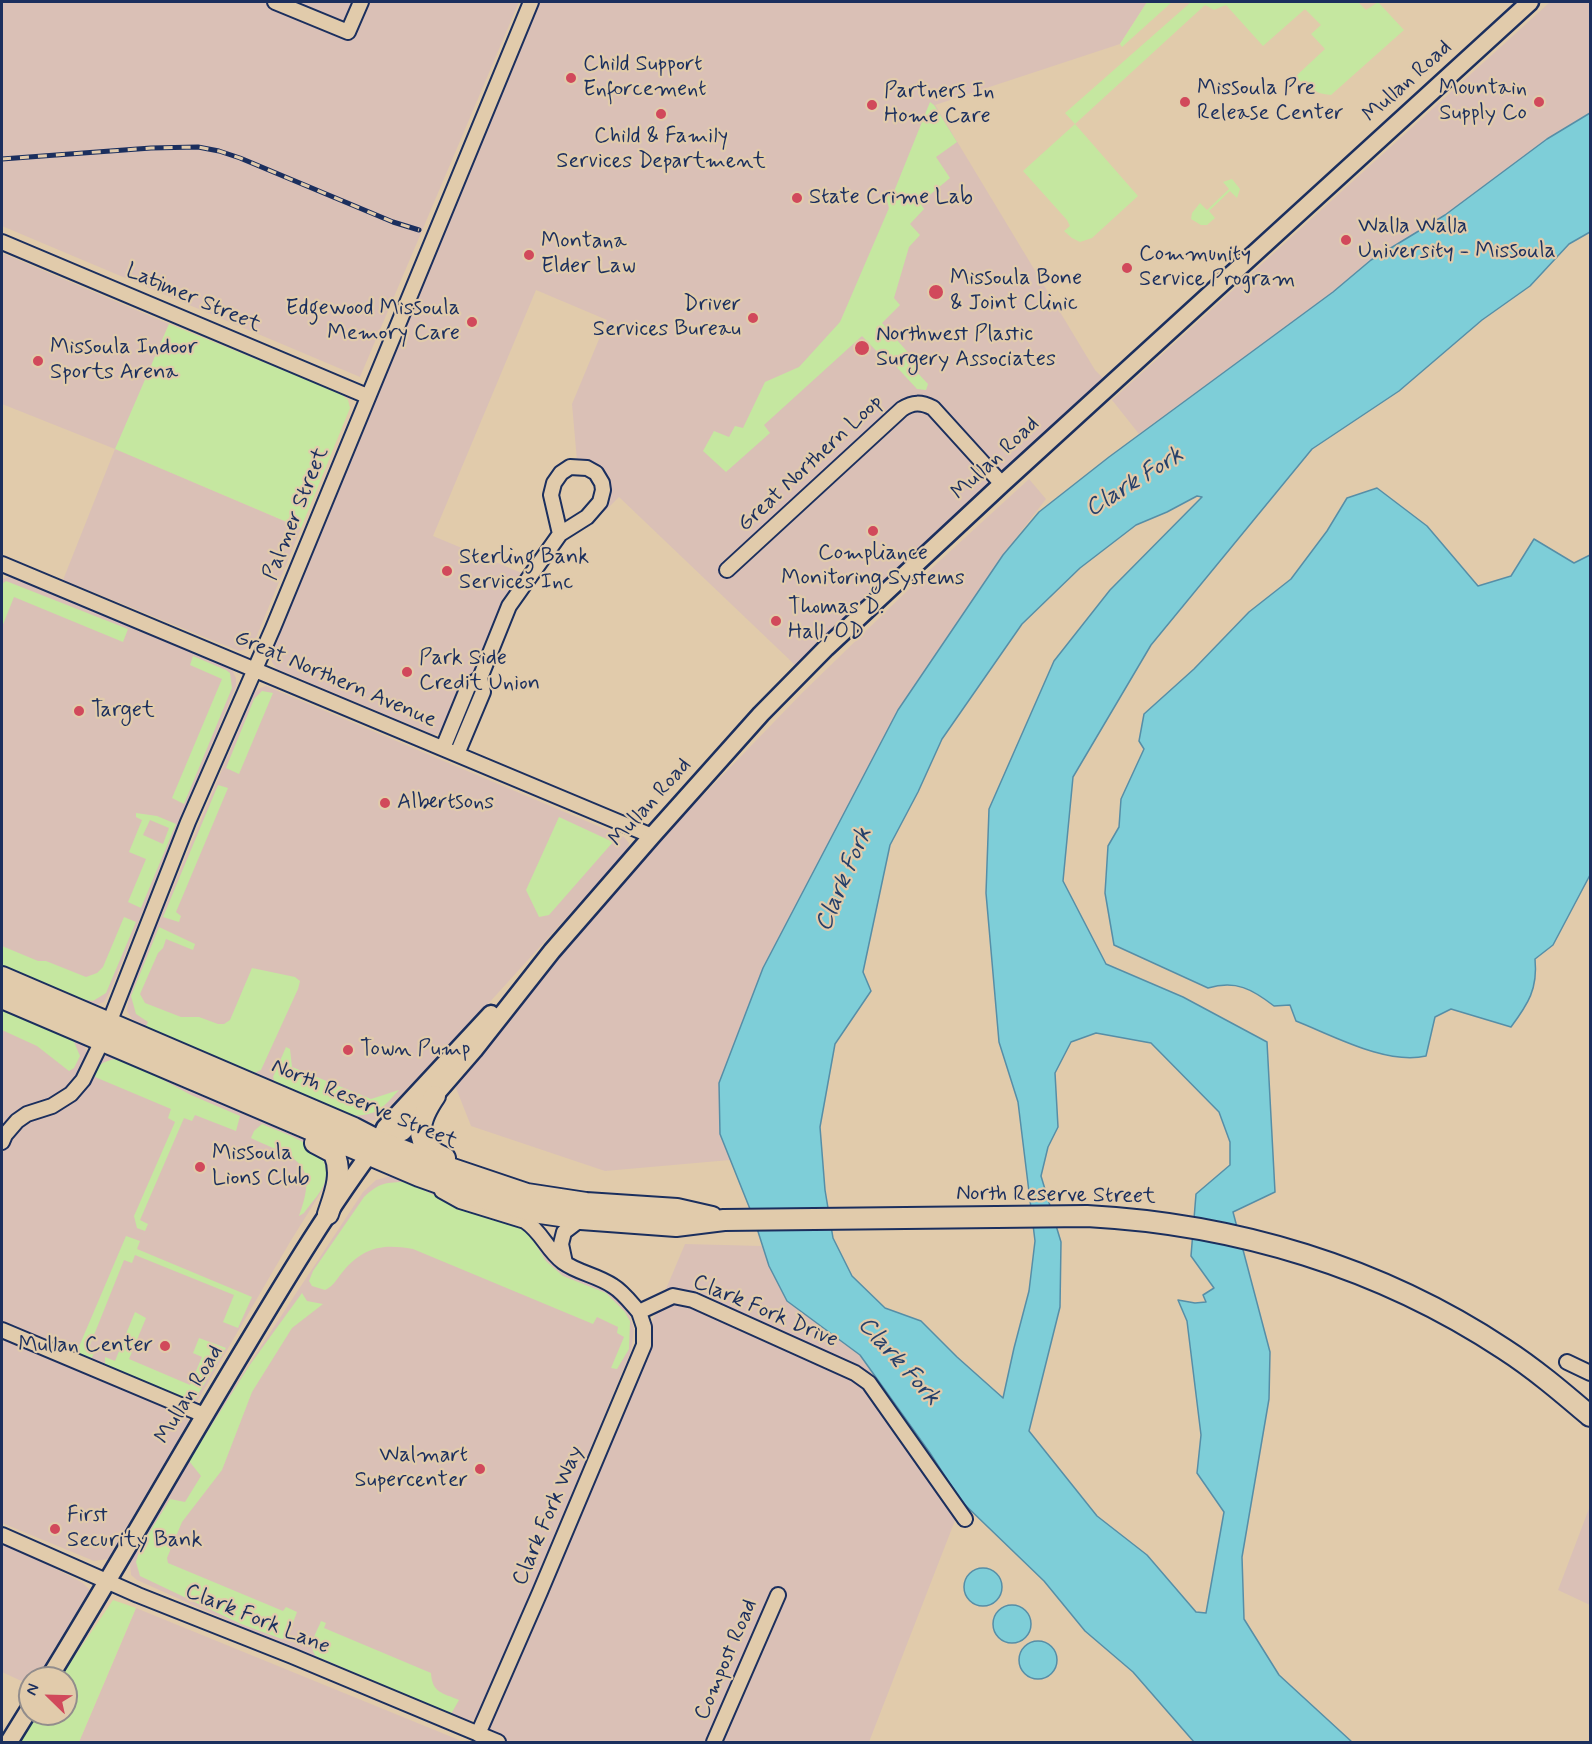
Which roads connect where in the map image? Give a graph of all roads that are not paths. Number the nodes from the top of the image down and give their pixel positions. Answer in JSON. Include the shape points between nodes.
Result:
{"nodes":[{"id":1,"x":275,"y":2,"type":"edge"},
{"id":2,"x":361,"y":2,"type":"edge"},
{"id":3,"x":531,"y":2,"type":"edge"},
{"id":4,"x":1530,"y":2,"type":"edge"},
{"id":5,"x":2,"y":242,"type":"edge"},
{"id":6,"x":367,"y":396,"type":"junction"},
{"id":7,"x":1002,"y":484,"type":"junction"},
{"id":8,"x":560,"y":534,"type":"junction"},
{"id":9,"x":2,"y":564,"type":"edge"},
{"id":10,"x":727,"y":570,"type":"dead end"},
{"id":11,"x":254,"y":670,"type":"junction"},
{"id":12,"x":480,"y":678,"type":"junction"},
{"id":13,"x":443,"y":748,"type":"junction"},
{"id":14,"x":457,"y":754,"type":"junction"},
{"id":15,"x":652,"y":836,"type":"junction"},
{"id":16,"x":2,"y":977,"type":"edge"},
{"id":17,"x":527,"y":981,"type":"junction"},
{"id":18,"x":2,"y":998,"type":"edge"},
{"id":19,"x":106,"y":1032,"type":"junction"},
{"id":20,"x":141,"y":1058,"type":"junction"},
{"id":21,"x":435,"y":1096,"type":"junction"},
{"id":22,"x":2,"y":1142,"type":"edge"},
{"id":23,"x":374,"y":1148,"type":"junction"},
{"id":24,"x":434,"y":1182,"type":"junction"},
{"id":25,"x":526,"y":1194,"type":"junction"},
{"id":26,"x":328,"y":1214,"type":"junction"},
{"id":27,"x":581,"y":1219,"type":"junction"},
{"id":28,"x":723,"y":1220,"type":"junction"},
{"id":29,"x":565,"y":1263,"type":"junction"},
{"id":30,"x":639,"y":1312,"type":"junction"},
{"id":31,"x":2,"y":1330,"type":"edge"},
{"id":32,"x":1567,"y":1362,"type":"dead end"},
{"id":33,"x":1590,"y":1373,"type":"edge"},
{"id":34,"x":204,"y":1415,"type":"junction"},
{"id":35,"x":1590,"y":1416,"type":"edge"},
{"id":36,"x":965,"y":1519,"type":"dead end"},
{"id":37,"x":2,"y":1535,"type":"edge"},
{"id":38,"x":108,"y":1582,"type":"junction"},
{"id":39,"x":778,"y":1595,"type":"dead end"},
{"id":40,"x":56,"y":1666,"type":"edge"},
{"id":41,"x":19,"y":1726,"type":"edge"},
{"id":42,"x":478,"y":1734,"type":"junction"},
{"id":43,"x":9,"y":1743,"type":"edge"},
{"id":44,"x":498,"y":1743,"type":"edge"},
{"id":45,"x":714,"y":1743,"type":"edge"}],
"edges":[{"from":1,"to":2,"type":"street","via":[[348,32]]},
{"from":3,"to":6,"type":"street","name":"Palmer Street"},
{"from":4,"to":7,"type":"main road","name":"Mullan Road"},
{"from":5,"to":6,"type":"street","name":"Latimer Street"},
{"from":6,"to":11,"type":"street","name":"Palmer Street"},
{"from":7,"to":10,"type":"street","name":"Great Northern Loop","via":[[933,408],[923,403],[910,404]]},
{"from":7,"to":15,"type":"main road","name":"Mullan Road","via":[[818,656]]},
{"from":8,"to":8,"type":"street","via":[[587,517],[600,502],[602,483],[587,468],[570,468],[554,483],[551,495]]},
{"from":8,"to":12,"type":"street","via":[[509,606]]},
{"from":9,"to":11,"type":"street","name":"Great Northern Avenue"},
{"from":11,"to":13,"type":"street","name":"Great Northern Avenue"},
{"from":11,"to":19,"type":"street","name":"Palmer Street","via":[[188,822]]},
{"from":12,"to":13,"type":"street","via":[[468,687]]},
{"from":12,"to":14,"type":"street","via":[[483,692]]},
{"from":13,"to":14,"type":"street","name":"Great Northern Avenue"},
{"from":14,"to":15,"type":"street","name":"Great Northern Avenue"},
{"from":15,"to":17,"type":"main road","name":"Mullan Road"},
{"from":16,"to":19,"type":"highway","name":"North Reserve Street"},
{"from":17,"to":21,"type":"main road","name":"Mullan Road"},
{"from":17,"to":23,"type":"main road","name":"Mullan Road","via":[[461,1044],[388,1123]]},
{"from":18,"to":19,"type":"highway","name":"North Reserve Street"},
{"from":19,"to":20,"type":"highway","name":"North Reserve Street"},
{"from":19,"to":22,"type":"street","name":"Palmer Street","via":[[83,1080],[71,1094],[52,1106],[27,1114],[5,1134]]},
{"from":19,"to":23,"type":"highway","name":"North Reserve Street","via":[[354,1128]]},
{"from":20,"to":23,"type":"highway","name":"North Reserve Street"},
{"from":20,"to":26,"type":"highway","via":[[179,1083],[334,1153],[339,1177]]},
{"from":21,"to":23,"type":"main road","name":"Mullan Road","via":[[403,1132]]},
{"from":21,"to":25,"type":"highway","via":[[424,1112],[421,1128],[428,1149],[507,1181]]},
{"from":23,"to":24,"type":"highway","name":"North Reserve Street"},
{"from":23,"to":25,"type":"highway","name":"North Reserve Street","via":[[441,1165]]},
{"from":23,"to":26,"type":"main road","name":"Mullan Road"},
{"from":24,"to":27,"type":"highway","name":"North Reserve Street","via":[[516,1208]]},
{"from":24,"to":29,"type":"street","via":[[441,1191],[460,1201],[525,1221]]},
{"from":25,"to":28,"type":"highway","name":"North Reserve Street","via":[[586,1203],[678,1209]]},
{"from":26,"to":34,"type":"main road","name":"Mullan Road"},
{"from":27,"to":28,"type":"highway","name":"North Reserve Street","via":[[676,1226]]},
{"from":27,"to":29,"type":"street","via":[[564,1232],[561,1244]]},
{"from":28,"to":35,"type":"highway","name":"North Reserve Street","via":[[1087,1216],[1184,1225],[1272,1244],[1333,1263],[1422,1301],[1505,1349]]},
{"from":29,"to":30,"type":"street","via":[[613,1286]]},
{"from":30,"to":36,"type":"street","name":"Clark Fork Drive","via":[[673,1296],[693,1300],[855,1373],[869,1383]]},
{"from":30,"to":42,"type":"street","name":"Clark Fork Way","via":[[644,1345]]},
{"from":31,"to":34,"type":"street"},
{"from":32,"to":33,"type":"street"},
{"from":34,"to":38,"type":"main road","name":"Mullan Road"},
{"from":37,"to":38,"type":"street","name":"Clark Fork Lane"},
{"from":38,"to":40,"type":"main road","name":"Mullan Road"},
{"from":38,"to":42,"type":"street","name":"Clark Fork Lane"},
{"from":39,"to":45,"type":"street","name":"Compost Road"},
{"from":41,"to":43,"type":"main road"},
{"from":42,"to":44,"type":"street","name":"Clark Fork Lane"}]}
